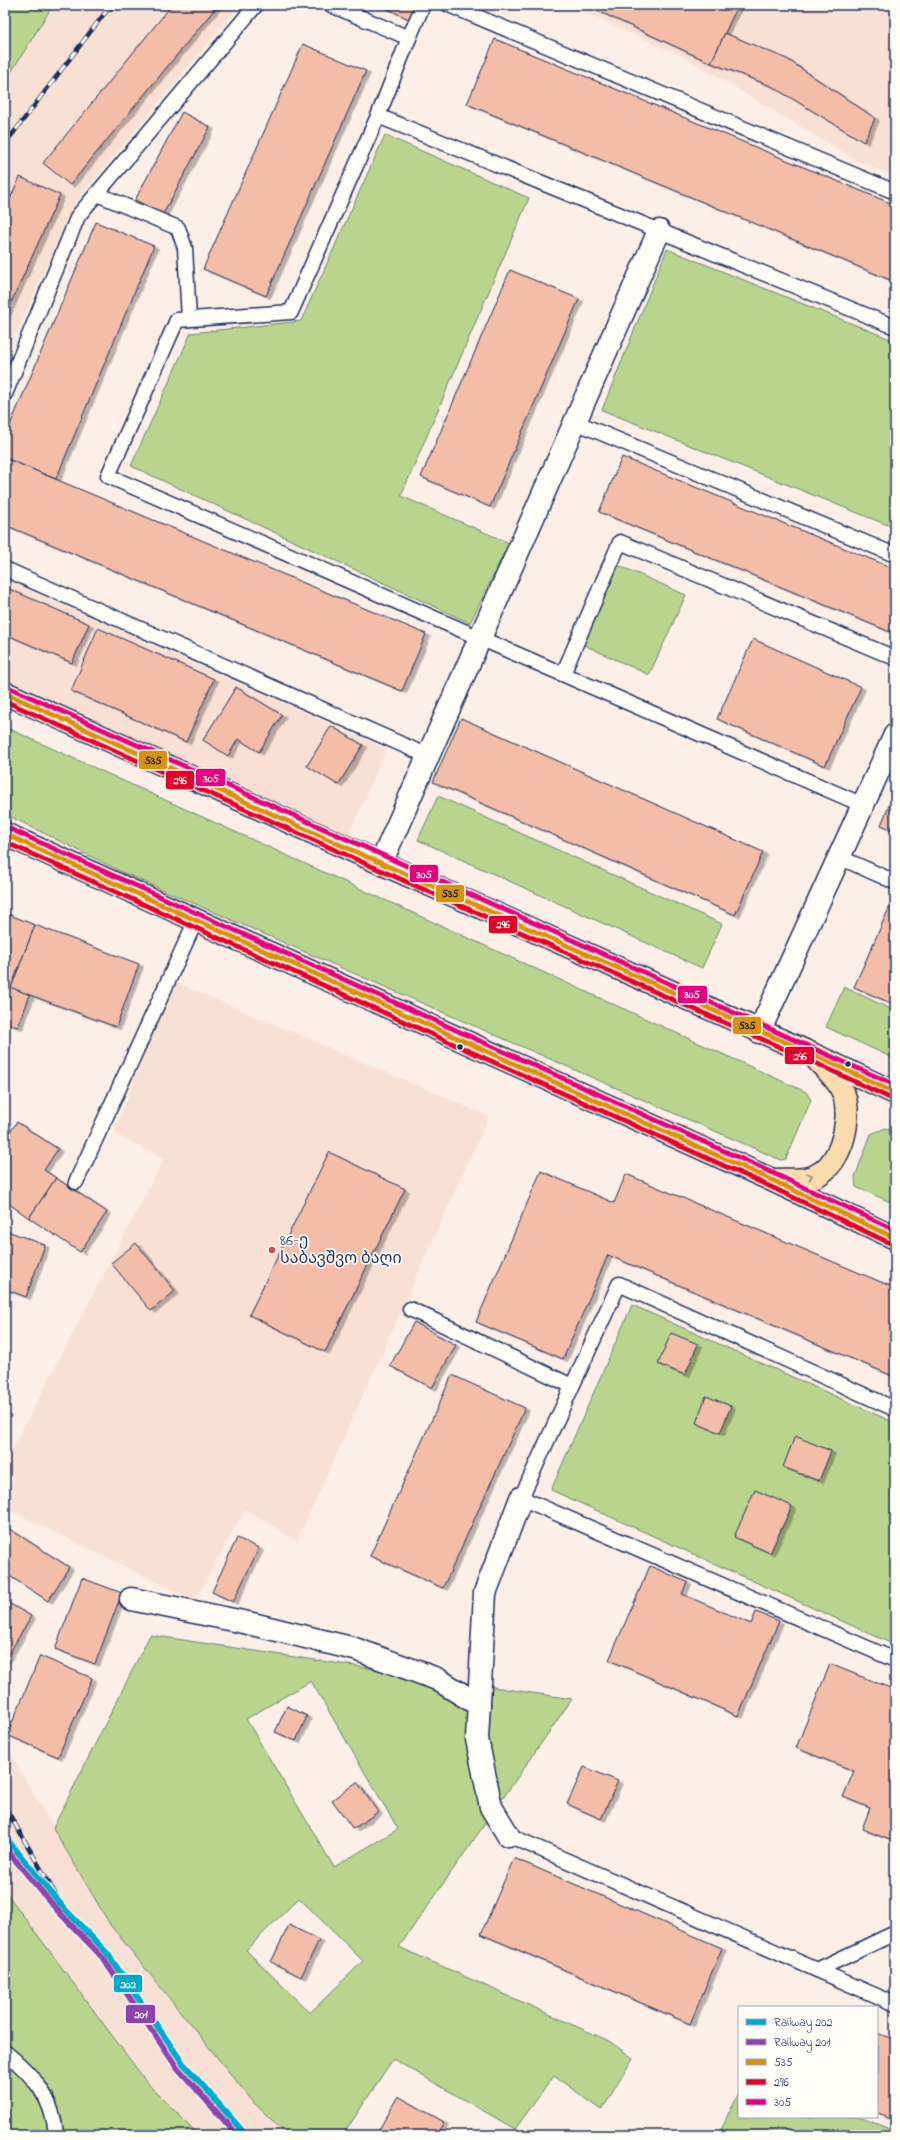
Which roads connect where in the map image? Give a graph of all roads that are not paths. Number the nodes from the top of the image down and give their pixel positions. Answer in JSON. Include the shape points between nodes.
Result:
{"nodes":[{"id":1,"x":256,"y":5,"type":"edge"},
{"id":2,"x":331,"y":5,"type":"edge"},
{"id":3,"x":423,"y":5,"type":"edge"},
{"id":4,"x":449,"y":5,"type":"edge"},
{"id":5,"x":409,"y":38,"type":"junction"},
{"id":6,"x":378,"y":116,"type":"junction"},
{"id":7,"x":895,"y":192,"type":"edge"},
{"id":8,"x":97,"y":194,"type":"junction"},
{"id":9,"x":659,"y":230,"type":"junction"},
{"id":10,"x":189,"y":319,"type":"junction"},
{"id":11,"x":895,"y":328,"type":"edge"},
{"id":12,"x":5,"y":394,"type":"edge"},
{"id":13,"x":575,"y":422,"type":"junction"},
{"id":14,"x":895,"y":555,"type":"edge"},
{"id":15,"x":5,"y":569,"type":"edge"},
{"id":16,"x":480,"y":638,"type":"junction"},
{"id":17,"x":895,"y":658,"type":"edge"},
{"id":18,"x":563,"y":674,"type":"junction"},
{"id":19,"x":5,"y":693,"type":"edge"},
{"id":20,"x":895,"y":735,"type":"edge"},
{"id":21,"x":428,"y":756,"type":"junction"},
{"id":22,"x":863,"y":805,"type":"junction"},
{"id":23,"x":5,"y":834,"type":"edge"},
{"id":24,"x":839,"y":857,"type":"junction"},
{"id":25,"x":381,"y":863,"type":"junction"},
{"id":26,"x":895,"y":882,"type":"edge"},
{"id":27,"x":196,"y":920,"type":"junction"},
{"id":28,"x":759,"y":1032,"type":"junction"},
{"id":29,"x":812,"y":1054,"type":"junction"},
{"id":30,"x":895,"y":1093,"type":"edge"},
{"id":31,"x":772,"y":1180,"type":"junction"},
{"id":32,"x":76,"y":1182,"type":"dead end"},
{"id":33,"x":895,"y":1238,"type":"edge"},
{"id":34,"x":410,"y":1309,"type":"dead end"},
{"id":35,"x":572,"y":1386,"type":"junction"},
{"id":36,"x":895,"y":1409,"type":"edge"},
{"id":37,"x":521,"y":1498,"type":"junction"},
{"id":38,"x":131,"y":1599,"type":"dead end"},
{"id":39,"x":895,"y":1660,"type":"edge"},
{"id":40,"x":479,"y":1705,"type":"junction"},
{"id":41,"x":508,"y":1835,"type":"joint"},
{"id":42,"x":895,"y":1933,"type":"edge"},
{"id":43,"x":817,"y":1970,"type":"junction"},
{"id":44,"x":895,"y":2004,"type":"edge"},
{"id":45,"x":5,"y":2052,"type":"edge"},
{"id":46,"x":56,"y":2135,"type":"edge"}],
"edges":[{"from":1,"to":8,"type":"lane"},
{"from":2,"to":5,"type":"lane"},
{"from":3,"to":5,"type":"lane"},
{"from":4,"to":7,"type":"lane"},
{"from":5,"to":6,"type":"lane"},
{"from":6,"to":9,"type":"lane"},
{"from":6,"to":10,"type":"lane","via":[[291,312]]},
{"from":8,"to":10,"type":"lane","via":[[178,228],[185,248]]},
{"from":8,"to":12,"type":"lane","via":[[78,216]]},
{"from":9,"to":11,"type":"lane"},
{"from":9,"to":13,"type":"street"},
{"from":10,"to":16,"type":"lane","via":[[177,320],[108,476]]},
{"from":13,"to":14,"type":"lane"},
{"from":13,"to":16,"type":"street"},
{"from":15,"to":21,"type":"lane"},
{"from":16,"to":18,"type":"lane"},
{"from":16,"to":21,"type":"street"},
{"from":17,"to":18,"type":"lane","via":[[620,542]]},
{"from":18,"to":22,"type":"lane"},
{"from":19,"to":25,"type":"main road"},
{"from":20,"to":22,"type":"street"},
{"from":21,"to":25,"type":"street"},
{"from":22,"to":24,"type":"street"},
{"from":23,"to":27,"type":"main road"},
{"from":24,"to":26,"type":"lane"},
{"from":24,"to":28,"type":"street"},
{"from":25,"to":28,"type":"main road"},
{"from":27,"to":31,"type":"main road"},
{"from":27,"to":32,"type":"lane"},
{"from":28,"to":29,"type":"main road"},
{"from":29,"to":30,"type":"main road"},
{"from":31,"to":29,"type":"main road","one_way":true,"via":[[809,1178],[827,1168],[842,1142],[848,1121],[844,1098],[836,1080]]},
{"from":31,"to":33,"type":"main road"},
{"from":34,"to":35,"type":"lane"},
{"from":35,"to":36,"type":"lane","via":[[619,1284]]},
{"from":35,"to":37,"type":"lane"},
{"from":37,"to":39,"type":"lane"},
{"from":37,"to":40,"type":"street","via":[[485,1593]]},
{"from":38,"to":40,"type":"street","via":[[248,1623],[355,1649],[437,1679]]},
{"from":40,"to":41,"type":"street","via":[[477,1739],[491,1807]]},
{"from":41,"to":43,"type":"lane"},
{"from":42,"to":43,"type":"lane"},
{"from":43,"to":44,"type":"lane"},
{"from":45,"to":46,"type":"lane","via":[[22,2065],[47,2096]]}]}
